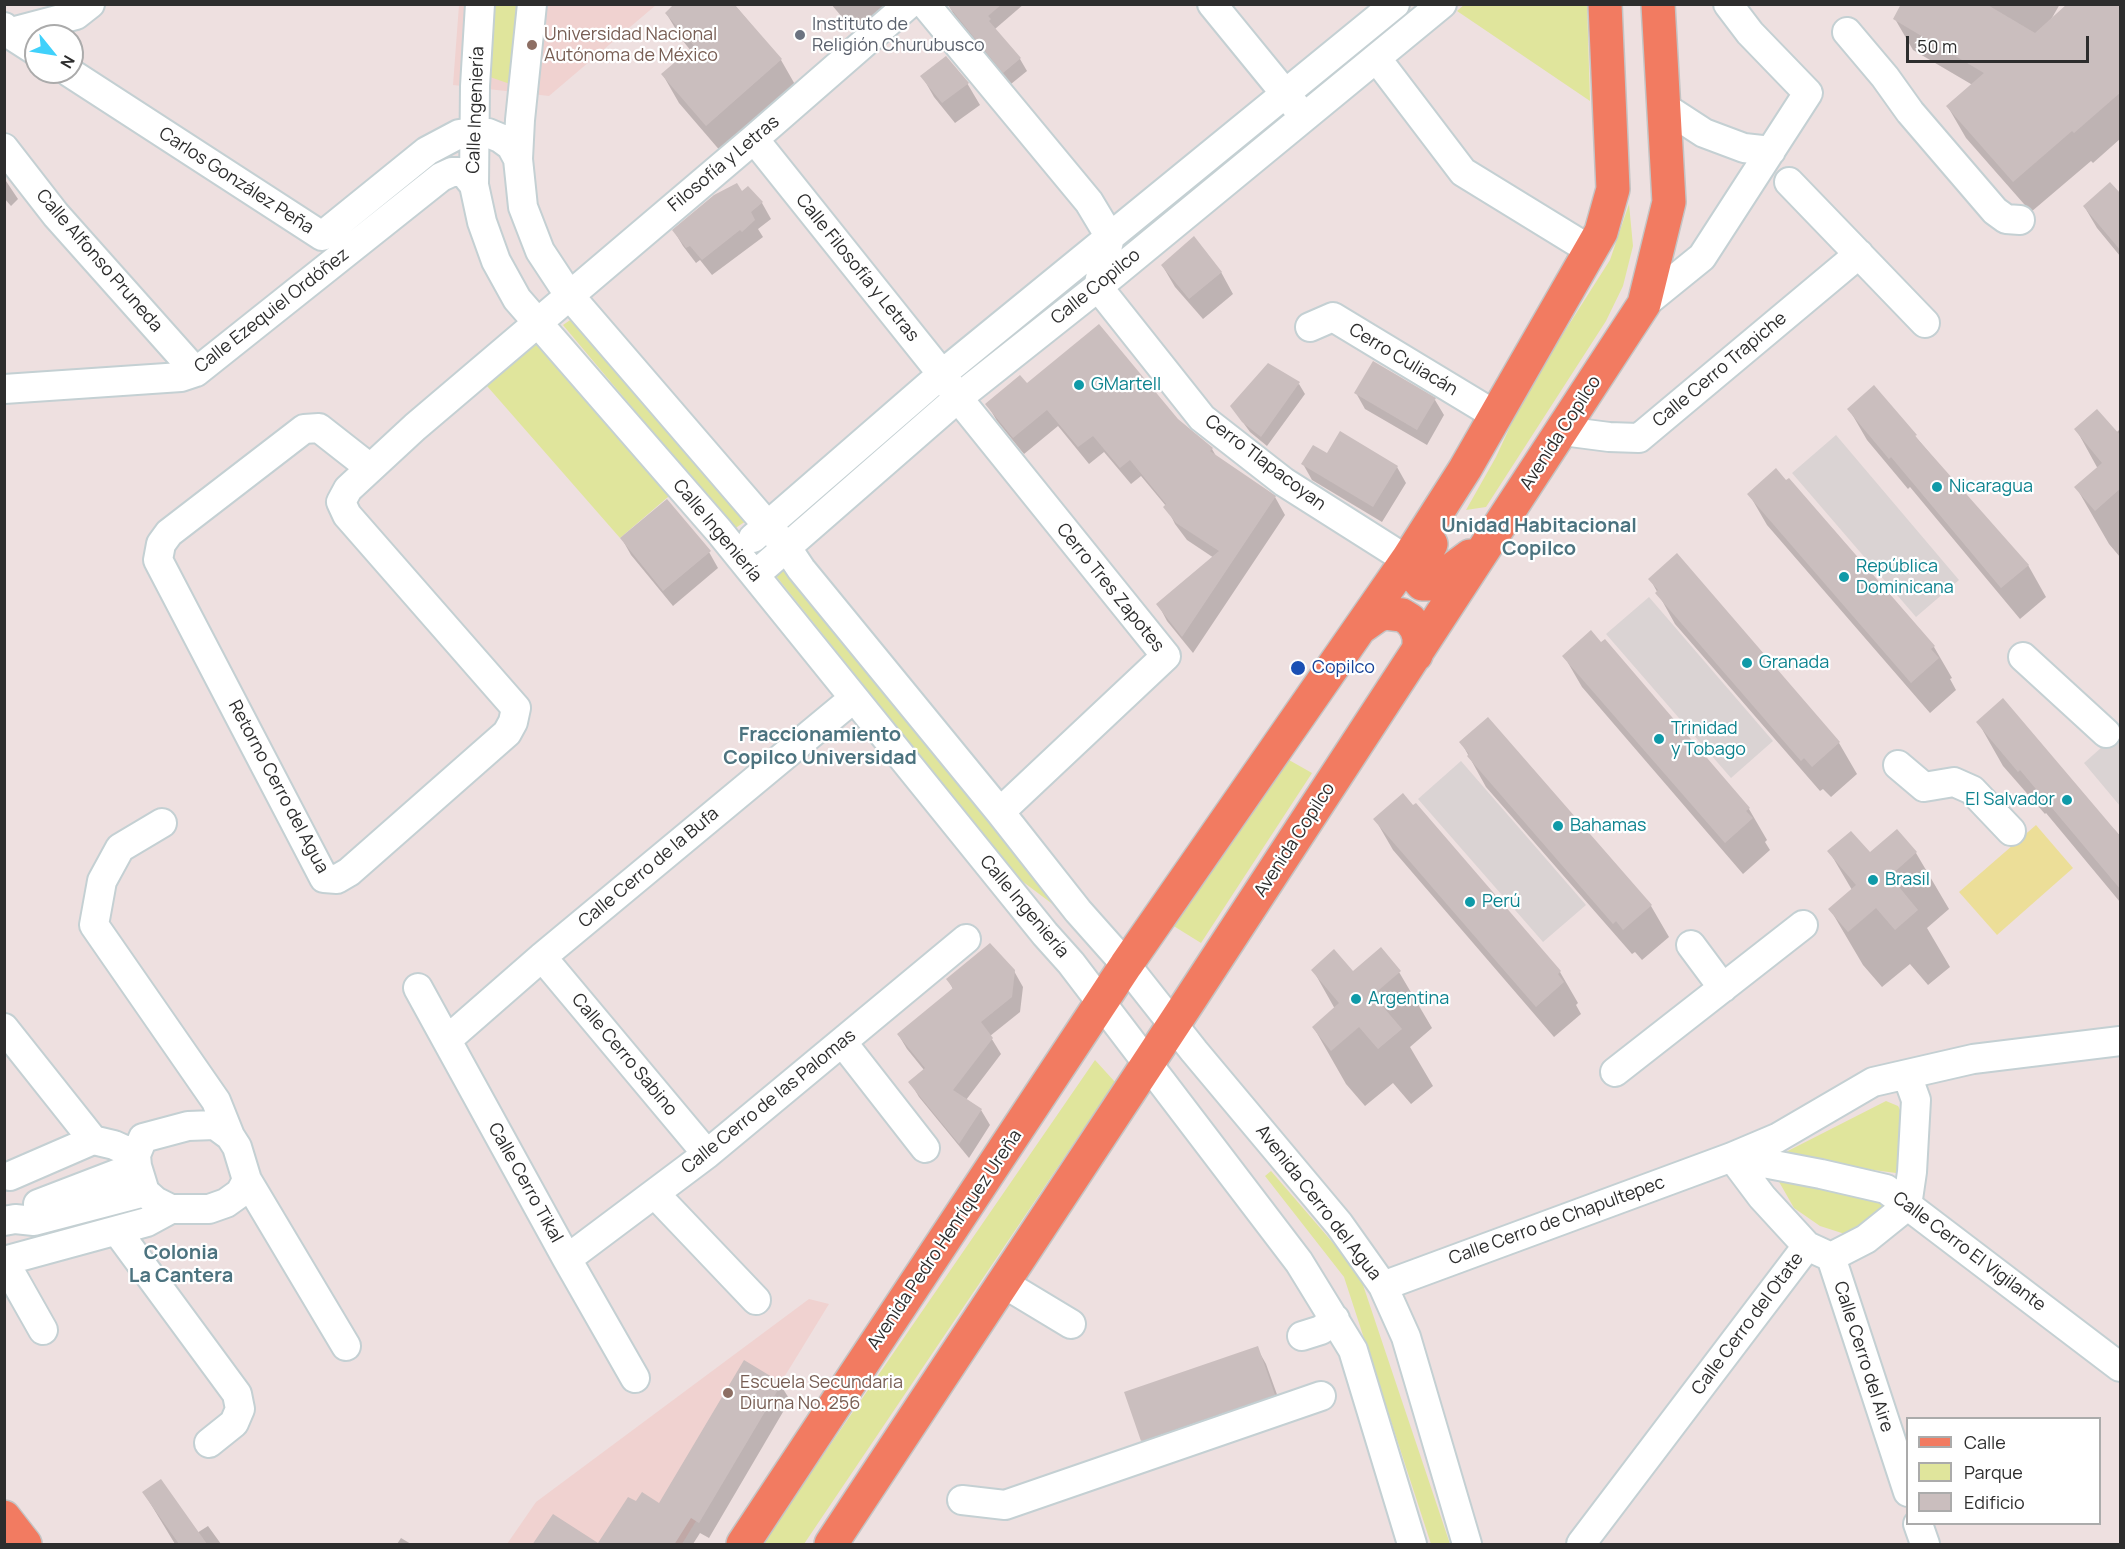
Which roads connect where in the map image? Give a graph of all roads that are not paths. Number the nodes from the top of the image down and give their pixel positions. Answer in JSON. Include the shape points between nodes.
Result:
{"nodes":[{"id":1,"x":90,"y":4,"type":"edge"},
{"id":2,"x":480,"y":4,"type":"edge"},
{"id":3,"x":532,"y":4,"type":"edge"},
{"id":4,"x":909,"y":4,"type":"edge"},
{"id":5,"x":925,"y":4,"type":"edge"},
{"id":6,"x":1212,"y":4,"type":"edge"},
{"id":7,"x":1395,"y":4,"type":"edge"},
{"id":8,"x":1442,"y":4,"type":"edge"},
{"id":9,"x":1605,"y":4,"type":"edge"},
{"id":10,"x":1658,"y":4,"type":"edge"},
{"id":11,"x":1728,"y":4,"type":"edge"},
{"id":12,"x":6,"y":31,"type":"edge"},
{"id":13,"x":1847,"y":32,"type":"dead end"},
{"id":14,"x":24,"y":43,"type":"edge"},
{"id":15,"x":1377,"y":59,"type":"junction"},
{"id":16,"x":84,"y":82,"type":"edge"},
{"id":17,"x":1287,"y":93,"type":"junction"},
{"id":18,"x":1664,"y":107,"type":"junction"},
{"id":19,"x":1304,"y":117,"type":"junction"},
{"id":20,"x":473,"y":132,"type":"junction"},
{"id":21,"x":754,"y":139,"type":"junction"},
{"id":22,"x":4,"y":148,"type":"edge"},
{"id":23,"x":1771,"y":151,"type":"junction"},
{"id":24,"x":518,"y":159,"type":"junction"},
{"id":25,"x":1789,"y":182,"type":"dead end"},
{"id":26,"x":474,"y":184,"type":"junction"},
{"id":27,"x":2020,"y":220,"type":"dead end"},
{"id":28,"x":1110,"y":237,"type":"junction"},
{"id":29,"x":1590,"y":250,"type":"junction"},
{"id":30,"x":1859,"y":254,"type":"junction"},
{"id":31,"x":1098,"y":287,"type":"junction"},
{"id":32,"x":569,"y":295,"type":"junction"},
{"id":33,"x":1644,"y":304,"type":"junction"},
{"id":34,"x":538,"y":323,"type":"junction"},
{"id":35,"x":1925,"y":323,"type":"dead end"},
{"id":36,"x":1310,"y":327,"type":"dead end"},
{"id":37,"x":196,"y":372,"type":"junction"},
{"id":38,"x":942,"y":374,"type":"junction"},
{"id":39,"x":4,"y":389,"type":"edge"},
{"id":40,"x":958,"y":398,"type":"junction"},
{"id":41,"x":1495,"y":415,"type":"junction"},
{"id":42,"x":1563,"y":430,"type":"junction"},
{"id":43,"x":370,"y":468,"type":"junction"},
{"id":44,"x":1465,"y":469,"type":"junction"},
{"id":45,"x":767,"y":526,"type":"junction"},
{"id":46,"x":786,"y":548,"type":"junction"},
{"id":47,"x":1484,"y":548,"type":"junction"},
{"id":48,"x":736,"y":552,"type":"junction"},
{"id":49,"x":1407,"y":560,"type":"junction"},
{"id":50,"x":755,"y":575,"type":"junction"},
{"id":51,"x":1360,"y":628,"type":"junction"},
{"id":52,"x":1416,"y":655,"type":"junction"},
{"id":53,"x":2023,"y":657,"type":"dead end"},
{"id":54,"x":854,"y":698,"type":"junction"},
{"id":55,"x":2106,"y":733,"type":"dead end"},
{"id":56,"x":1898,"y":765,"type":"dead end"},
{"id":57,"x":1000,"y":812,"type":"junction"},
{"id":58,"x":162,"y":823,"type":"dead end"},
{"id":59,"x":2011,"y":831,"type":"dead end"},
{"id":60,"x":1078,"y":911,"type":"junction"},
{"id":61,"x":1803,"y":925,"type":"dead end"},
{"id":62,"x":1045,"y":934,"type":"junction"},
{"id":63,"x":966,"y":939,"type":"dead end"},
{"id":64,"x":1691,"y":945,"type":"dead end"},
{"id":65,"x":542,"y":957,"type":"junction"},
{"id":66,"x":1126,"y":965,"type":"junction"},
{"id":67,"x":418,"y":988,"type":"dead end"},
{"id":68,"x":1723,"y":988,"type":"junction"},
{"id":69,"x":1102,"y":1004,"type":"junction"},
{"id":70,"x":1173,"y":1025,"type":"junction"},
{"id":71,"x":4,"y":1028,"type":"edge"},
{"id":72,"x":447,"y":1040,"type":"junction"},
{"id":73,"x":2121,"y":1041,"type":"edge"},
{"id":74,"x":843,"y":1043,"type":"junction"},
{"id":75,"x":1147,"y":1064,"type":"junction"},
{"id":76,"x":1615,"y":1072,"type":"dead end"},
{"id":77,"x":1907,"y":1075,"type":"junction"},
{"id":78,"x":216,"y":1101,"type":"junction"},
{"id":79,"x":201,"y":1125,"type":"junction"},
{"id":80,"x":230,"y":1136,"type":"junction"},
{"id":81,"x":925,"y":1148,"type":"dead end"},
{"id":82,"x":707,"y":1154,"type":"junction"},
{"id":83,"x":1732,"y":1157,"type":"junction"},
{"id":84,"x":138,"y":1174,"type":"junction"},
{"id":85,"x":10,"y":1176,"type":"dead end"},
{"id":86,"x":247,"y":1180,"type":"junction"},
{"id":87,"x":655,"y":1194,"type":"junction"},
{"id":88,"x":226,"y":1203,"type":"junction"},
{"id":89,"x":1907,"y":1206,"type":"junction"},
{"id":90,"x":263,"y":1210,"type":"junction"},
{"id":91,"x":10,"y":1220,"type":"edge"},
{"id":92,"x":117,"y":1231,"type":"junction"},
{"id":93,"x":1819,"y":1251,"type":"junction"},
{"id":94,"x":567,"y":1259,"type":"junction"},
{"id":95,"x":4,"y":1261,"type":"edge"},
{"id":96,"x":1003,"y":1283,"type":"junction"},
{"id":97,"x":1383,"y":1286,"type":"junction"},
{"id":98,"x":756,"y":1300,"type":"dead end"},
{"id":99,"x":1335,"y":1319,"type":"junction"},
{"id":100,"x":1071,"y":1324,"type":"dead end"},
{"id":101,"x":43,"y":1330,"type":"dead end"},
{"id":102,"x":1302,"y":1336,"type":"dead end"},
{"id":103,"x":346,"y":1346,"type":"dead end"},
{"id":104,"x":2121,"y":1367,"type":"edge"},
{"id":105,"x":635,"y":1378,"type":"dead end"},
{"id":106,"x":1321,"y":1396,"type":"dead end"},
{"id":107,"x":209,"y":1443,"type":"dead end"},
{"id":108,"x":1906,"y":1487,"type":"edge"},
{"id":109,"x":962,"y":1500,"type":"dead end"},
{"id":110,"x":4,"y":1517,"type":"edge"},
{"id":111,"x":1918,"y":1525,"type":"edge"},
{"id":112,"x":25,"y":1545,"type":"edge"},
{"id":113,"x":743,"y":1545,"type":"edge"},
{"id":114,"x":831,"y":1545,"type":"edge"},
{"id":115,"x":1412,"y":1545,"type":"edge"},
{"id":116,"x":1467,"y":1545,"type":"edge"},
{"id":117,"x":1581,"y":1545,"type":"edge"},
{"id":118,"x":1925,"y":1545,"type":"edge"}],
"edges":[{"from":1,"to":12,"type":"street","via":[[76,15]]},
{"from":2,"to":20,"type":"street","name":"Calle Ingeniería"},
{"from":3,"to":24,"type":"street"},
{"from":4,"to":21,"type":"street","name":"Filosofía y Letras"},
{"from":5,"to":28,"type":"street","via":[[1089,202]]},
{"from":6,"to":17,"type":"street"},
{"from":7,"to":17,"type":"street","name":"Calle Copilco"},
{"from":8,"to":15,"type":"street","name":"Calle Copilco"},
{"from":9,"to":29,"type":"main road","via":[[1614,189],[1601,232]]},
{"from":10,"to":18,"type":"main road","name":"Avenida Copilco"},
{"from":11,"to":23,"type":"street","via":[[1750,33],[1808,93]]},
{"from":12,"to":14,"type":"street"},
{"from":13,"to":27,"type":"street","via":[[1995,211],[2006,219]]},
{"from":15,"to":19,"type":"street","name":"Calle Copilco"},
{"from":15,"to":29,"type":"street","via":[[1463,172]]},
{"from":16,"to":20,"type":"street","name":"Carlos González Peña","via":[[322,236],[427,151]]},
{"from":17,"to":19,"type":"street"},
{"from":17,"to":28,"type":"street","name":"Calle Copilco"},
{"from":18,"to":23,"type":"street","via":[[1704,133],[1744,148]]},
{"from":18,"to":33,"type":"main road","name":"Avenida Copilco","via":[[1669,202]]},
{"from":19,"to":31,"type":"street","name":"Calle Copilco"},
{"from":20,"to":24,"type":"street","via":[[500,138],[511,146]]},
{"from":20,"to":26,"type":"street","name":"Calle Ingeniería"},
{"from":21,"to":32,"type":"street","name":"Filosofía y Letras"},
{"from":21,"to":38,"type":"street","name":"Calle Filosofía y Letras"},
{"from":22,"to":37,"type":"street","name":"Calle Alfonso Pruneda","via":[[56,215]]},
{"from":23,"to":33,"type":"street","via":[[1702,257]]},
{"from":24,"to":32,"type":"street","via":[[523,207],[540,251]]},
{"from":25,"to":30,"type":"street"},
{"from":26,"to":34,"type":"street","name":"Calle Ingeniería","via":[[496,261],[518,299]]},
{"from":26,"to":37,"type":"street","name":"Calle Ezequiel Ordóñez","via":[[459,172],[441,177]]},
{"from":28,"to":31,"type":"street"},
{"from":28,"to":38,"type":"street","name":"Calle Copilco"},
{"from":29,"to":41,"type":"main road"},
{"from":30,"to":35,"type":"street"},
{"from":30,"to":42,"type":"street","name":"Calle Cerro Trapiche","via":[[1639,438]]},
{"from":31,"to":40,"type":"street","name":"Calle Copilco"},
{"from":31,"to":49,"type":"street","name":"Cerro Tlapacoyan","via":[[1202,418],[1284,482]]},
{"from":32,"to":34,"type":"street","name":"Filosofía y Letras"},
{"from":32,"to":45,"type":"street"},
{"from":33,"to":42,"type":"main road","name":"Avenida Copilco"},
{"from":34,"to":43,"type":"street","name":"Retorno Cerro del Agua"},
{"from":34,"to":48,"type":"street","name":"Calle Ingeniería"},
{"from":36,"to":41,"type":"street","name":"Cerro Culiacán","via":[[1333,317]]},
{"from":37,"to":39,"type":"street","name":"Calle Ezequiel Ordóñez","via":[[181,377]]},
{"from":38,"to":40,"type":"street","name":"Calle Filosofía y Letras"},
{"from":38,"to":45,"type":"street","name":"Calle Copilco"},
{"from":40,"to":46,"type":"street","name":"Calle Copilco"},
{"from":40,"to":57,"type":"street","name":"Cerro Tres Zapotes","via":[[1166,656]]},
{"from":41,"to":44,"type":"main road"},
{"from":42,"to":47,"type":"main road","name":"Avenida Copilco"},
{"from":43,"to":43,"type":"street","name":"Retorno Cerro del Agua","via":[[319,428],[304,429],[169,533],[161,544],[158,560],[324,878],[337,879],[349,872],[507,733],[516,708],[347,515],[341,502],[348,489]]},
{"from":44,"to":47,"type":"main road","via":[[1415,576],[1422,584],[1432,584]]},
{"from":44,"to":49,"type":"main road"},
{"from":45,"to":46,"type":"street"},
{"from":45,"to":48,"type":"street","name":"Calle Copilco"},
{"from":46,"to":50,"type":"street","name":"Calle Copilco"},
{"from":46,"to":57,"type":"street"},
{"from":47,"to":52,"type":"main road","name":"Avenida Copilco"},
{"from":48,"to":50,"type":"street","name":"Calle Ingeniería"},
{"from":49,"to":51,"type":"main road"},
{"from":50,"to":54,"type":"street","name":"Calle Ingeniería"},
{"from":51,"to":52,"type":"main road","via":[[1385,613],[1402,615],[1416,628]]},
{"from":51,"to":66,"type":"main road"},
{"from":52,"to":70,"type":"main road","name":"Avenida Copilco"},
{"from":53,"to":55,"type":"street"},
{"from":54,"to":62,"type":"street","name":"Calle Ingeniería"},
{"from":54,"to":65,"type":"street","name":"Calle Cerro de la Bufa"},
{"from":56,"to":59,"type":"street","via":[[1924,788],[1954,782],[1972,790]]},
{"from":57,"to":60,"type":"street"},
{"from":58,"to":78,"type":"street","via":[[120,848],[102,881],[94,925]]},
{"from":60,"to":62,"type":"street","via":[[1066,930]]},
{"from":60,"to":66,"type":"street"},
{"from":61,"to":68,"type":"street"},
{"from":62,"to":69,"type":"street","name":"Calle Ingeniería"},
{"from":63,"to":74,"type":"street","name":"Calle Cerro de las Palomas"},
{"from":64,"to":68,"type":"street"},
{"from":65,"to":72,"type":"street","name":"Calle Cerro de la Bufa"},
{"from":65,"to":82,"type":"street","name":"Calle Cerro Sabino"},
{"from":66,"to":69,"type":"main road","name":"Avenida Pedro Henríquez Ureña"},
{"from":66,"to":70,"type":"street","name":"Avenida Cerro del Agua"},
{"from":67,"to":72,"type":"street","name":"Calle Cerro Tikal"},
{"from":68,"to":76,"type":"street"},
{"from":69,"to":75,"type":"street"},
{"from":69,"to":113,"type":"main road","name":"Avenida Pedro Henríquez Ureña"},
{"from":70,"to":75,"type":"main road"},
{"from":70,"to":97,"type":"street","name":"Avenida Cerro del Agua","via":[[1339,1224]]},
{"from":71,"to":84,"type":"street"},
{"from":72,"to":94,"type":"street","name":"Calle Cerro Tikal"},
{"from":73,"to":77,"type":"street","name":"Calle Cerro de Chapultepec","via":[[1973,1059]]},
{"from":74,"to":81,"type":"street"},
{"from":74,"to":82,"type":"street","name":"Calle Cerro de las Palomas"},
{"from":75,"to":96,"type":"main road"},
{"from":75,"to":99,"type":"street","via":[[1299,1262]]},
{"from":77,"to":83,"type":"street","name":"Calle Cerro de Chapultepec","via":[[1873,1082],[1777,1138]]},
{"from":77,"to":89,"type":"street","via":[[1916,1100]]},
{"from":78,"to":79,"type":"street"},
{"from":78,"to":80,"type":"street"},
{"from":79,"to":80,"type":"street","via":[[215,1125]]},
{"from":79,"to":84,"type":"street","via":[[188,1126]]},
{"from":80,"to":86,"type":"street"},
{"from":82,"to":87,"type":"street","name":"Calle Cerro de las Palomas"},
{"from":83,"to":89,"type":"street","name":"Calle Cerro El Vigilante","via":[[1886,1189]]},
{"from":83,"to":93,"type":"street","via":[[1762,1197]]},
{"from":83,"to":97,"type":"street","name":"Calle Cerro de Chapultepec"},
{"from":84,"to":85,"type":"street"},
{"from":84,"to":88,"type":"street","via":[[208,1209]]},
{"from":84,"to":91,"type":"street","via":[[31,1206]]},
{"from":84,"to":92,"type":"street"},
{"from":86,"to":88,"type":"street","via":[[240,1193]]},
{"from":86,"to":90,"type":"street"},
{"from":87,"to":94,"type":"street","name":"Calle Cerro de las Palomas"},
{"from":87,"to":98,"type":"street"},
{"from":88,"to":90,"type":"street"},
{"from":89,"to":93,"type":"street","name":"Calle Cerro del Otate","via":[[1866,1239]]},
{"from":89,"to":104,"type":"street","name":"Calle Cerro El Vigilante"},
{"from":90,"to":103,"type":"street"},
{"from":92,"to":95,"type":"street"},
{"from":92,"to":107,"type":"street","via":[[237,1394],[240,1409],[234,1423]]},
{"from":93,"to":108,"type":"street","name":"Calle Cerro del Aire"},
{"from":93,"to":117,"type":"street","name":"Calle Cerro del Otate"},
{"from":94,"to":105,"type":"street","name":"Calle Cerro Tikal"},
{"from":95,"to":101,"type":"street"},
{"from":96,"to":100,"type":"street"},
{"from":96,"to":114,"type":"main road"},
{"from":97,"to":116,"type":"street","name":"Avenida Cerro del Agua","via":[[1406,1337]]},
{"from":99,"to":102,"type":"street","via":[[1321,1330]]},
{"from":99,"to":115,"type":"street","via":[[1353,1350]]},
{"from":106,"to":109,"type":"street","via":[[1005,1505]]},
{"from":110,"to":112,"type":"main road"},
{"from":111,"to":118,"type":"street"}]}
